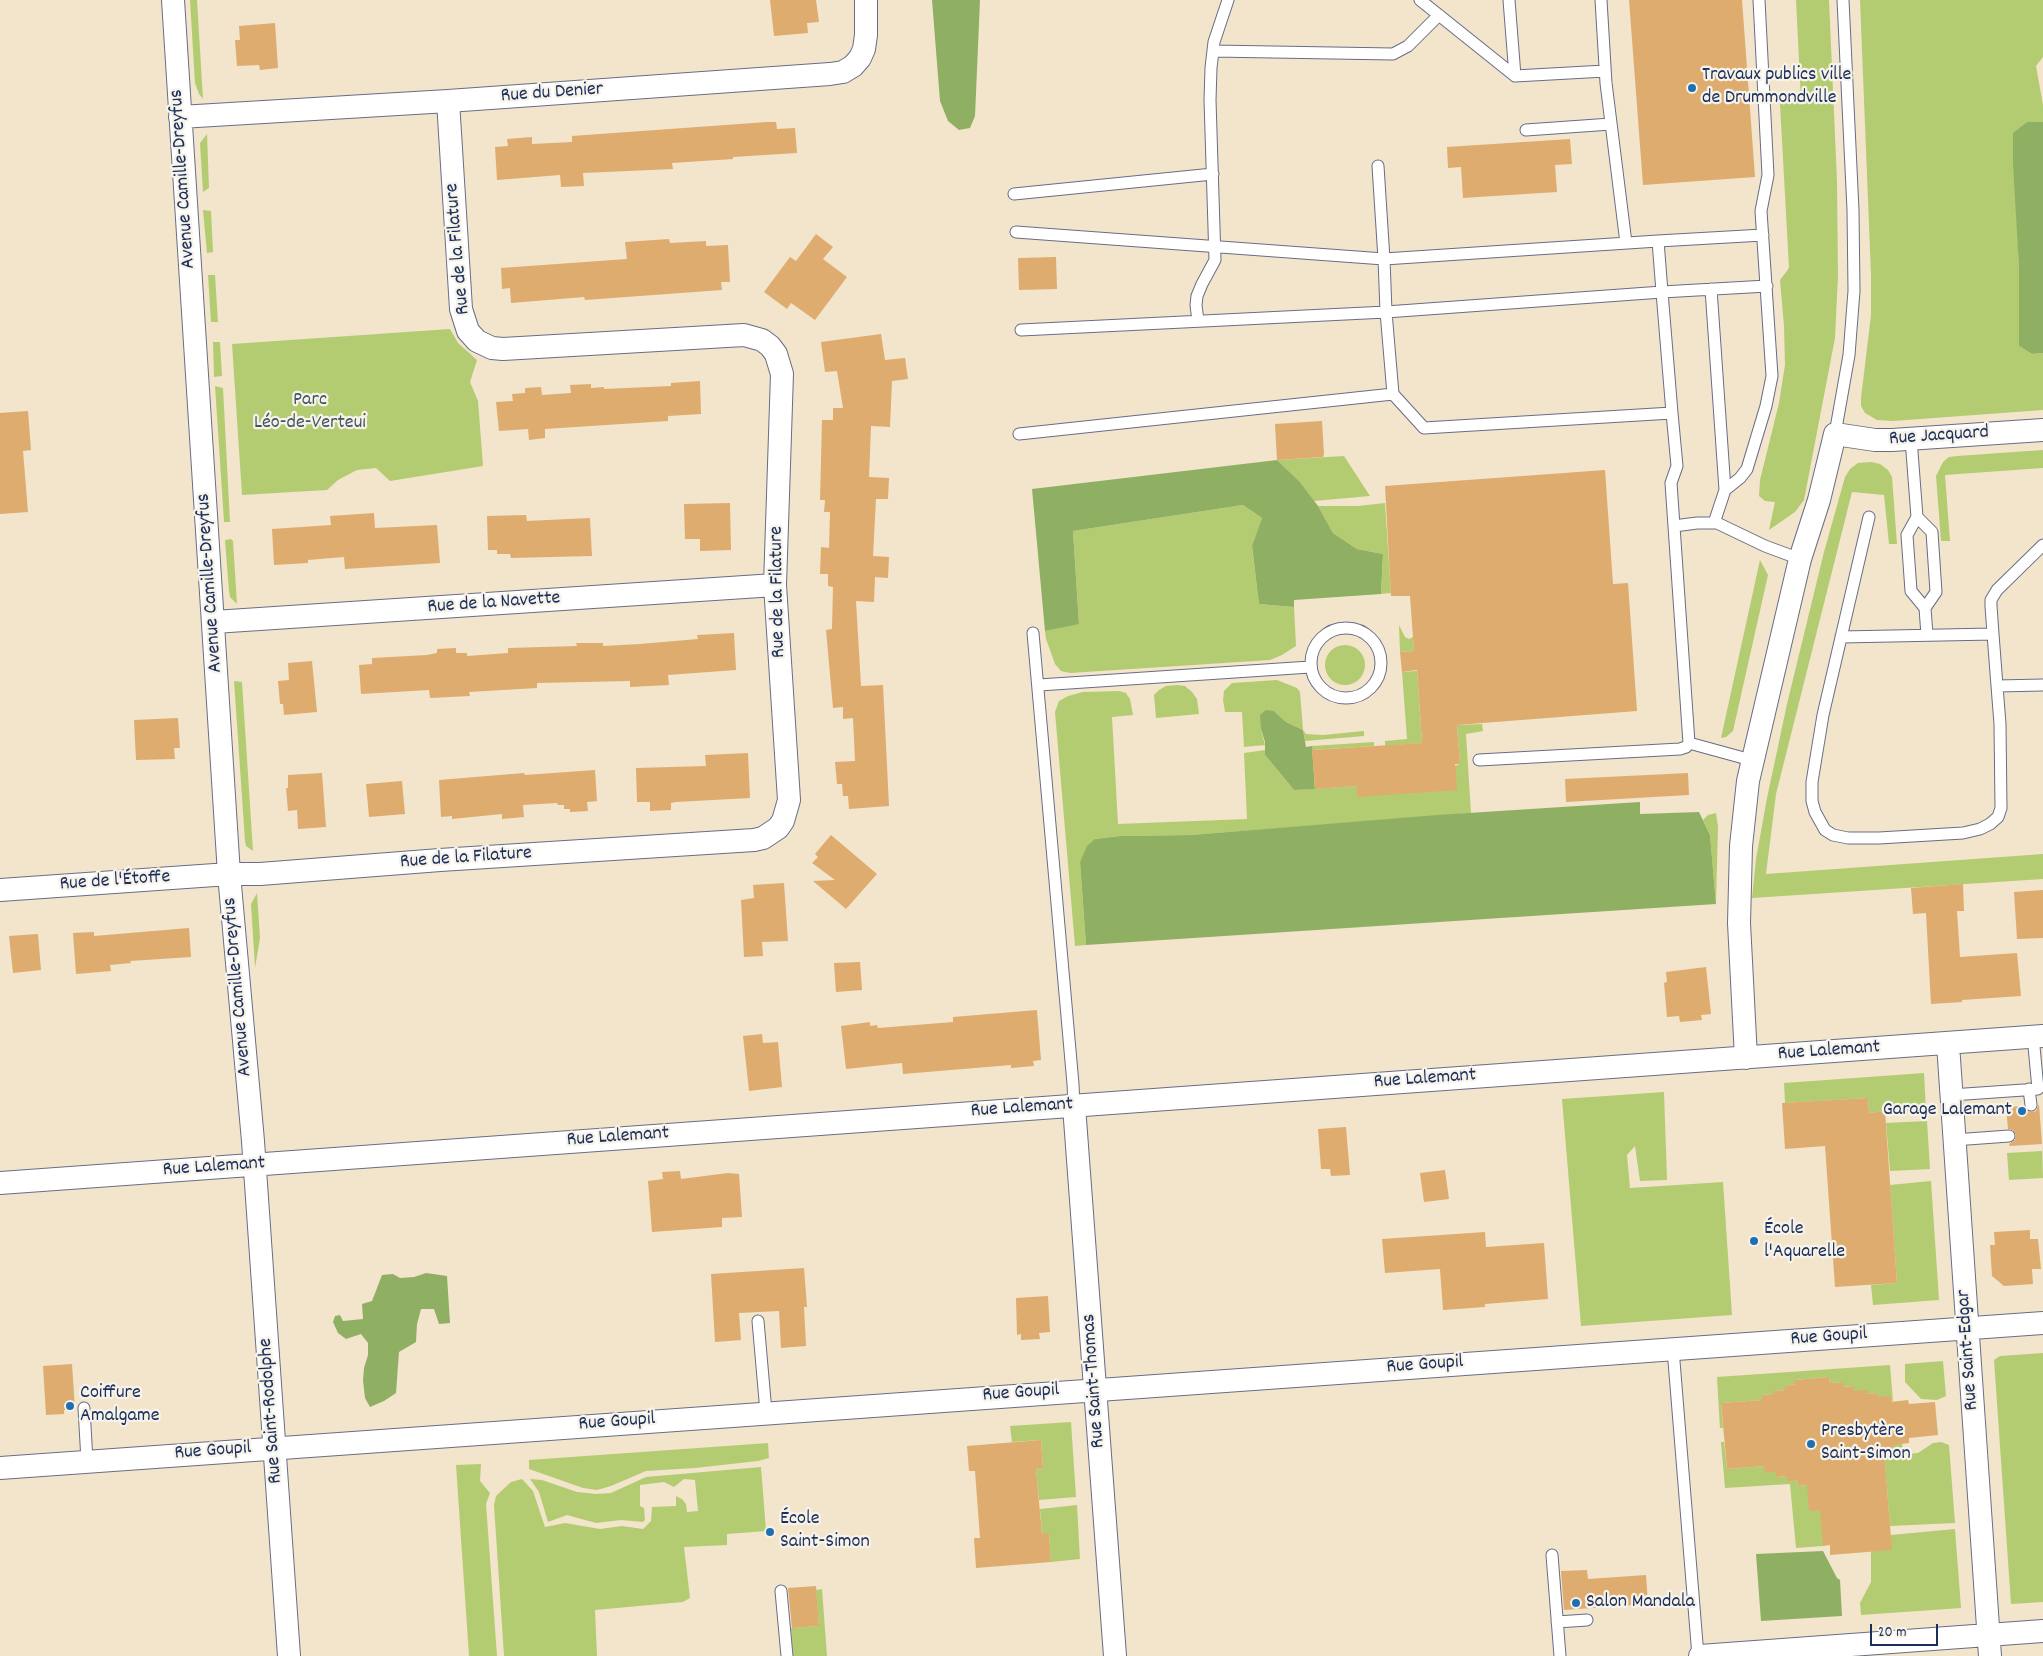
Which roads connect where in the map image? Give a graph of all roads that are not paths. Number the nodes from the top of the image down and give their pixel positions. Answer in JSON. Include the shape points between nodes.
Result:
{"nodes":[{"id":1,"x":173,"y":0,"type":"edge"},
{"id":2,"x":866,"y":0,"type":"edge"},
{"id":3,"x":1228,"y":0,"type":"edge"},
{"id":4,"x":1420,"y":0,"type":"edge"},
{"id":5,"x":1510,"y":0,"type":"edge"},
{"id":6,"x":1601,"y":0,"type":"edge"},
{"id":7,"x":1759,"y":0,"type":"edge"},
{"id":8,"x":1843,"y":0,"type":"edge"},
{"id":9,"x":1438,"y":15,"type":"junction"},
{"id":10,"x":1213,"y":51,"type":"junction"},
{"id":11,"x":1605,"y":72,"type":"junction"},
{"id":12,"x":1515,"y":76,"type":"junction"},
{"id":13,"x":448,"y":101,"type":"junction"},
{"id":14,"x":180,"y":117,"type":"junction"},
{"id":15,"x":1611,"y":124,"type":"junction"},
{"id":16,"x":1526,"y":130,"type":"dead end"},
{"id":17,"x":1378,"y":166,"type":"dead end"},
{"id":18,"x":1213,"y":174,"type":"junction"},
{"id":19,"x":1014,"y":194,"type":"dead end"},
{"id":20,"x":1016,"y":232,"type":"dead end"},
{"id":21,"x":1763,"y":235,"type":"junction"},
{"id":22,"x":1658,"y":241,"type":"junction"},
{"id":23,"x":1626,"y":243,"type":"junction"},
{"id":24,"x":1216,"y":247,"type":"junction"},
{"id":25,"x":1384,"y":259,"type":"junction"},
{"id":26,"x":1767,"y":286,"type":"junction"},
{"id":27,"x":1711,"y":289,"type":"junction"},
{"id":28,"x":1662,"y":292,"type":"junction"},
{"id":29,"x":1386,"y":312,"type":"junction"},
{"id":30,"x":1198,"y":321,"type":"junction"},
{"id":31,"x":1021,"y":330,"type":"dead end"},
{"id":32,"x":1393,"y":394,"type":"junction"},
{"id":33,"x":1672,"y":413,"type":"junction"},
{"id":34,"x":2043,"y":430,"type":"edge"},
{"id":35,"x":1019,"y":434,"type":"dead end"},
{"id":36,"x":1836,"y":434,"type":"junction"},
{"id":37,"x":1911,"y":439,"type":"junction"},
{"id":38,"x":1725,"y":490,"type":"junction"},
{"id":39,"x":1869,"y":517,"type":"dead end"},
{"id":40,"x":1917,"y":517,"type":"junction"},
{"id":41,"x":1714,"y":523,"type":"junction"},
{"id":42,"x":1674,"y":526,"type":"junction"},
{"id":43,"x":2043,"y":545,"type":"edge"},
{"id":44,"x":1800,"y":559,"type":"junction"},
{"id":45,"x":775,"y":585,"type":"junction"},
{"id":46,"x":1925,"y":608,"type":"junction"},
{"id":47,"x":214,"y":622,"type":"junction"},
{"id":48,"x":1033,"y":633,"type":"dead end"},
{"id":49,"x":1993,"y":634,"type":"junction"},
{"id":50,"x":1927,"y":635,"type":"junction"},
{"id":51,"x":1841,"y":637,"type":"junction"},
{"id":52,"x":1310,"y":667,"type":"junction"},
{"id":53,"x":1038,"y":685,"type":"junction"},
{"id":54,"x":1997,"y":686,"type":"junction"},
{"id":55,"x":2043,"y":688,"type":"edge"},
{"id":56,"x":1689,"y":743,"type":"junction"},
{"id":57,"x":1479,"y":760,"type":"dead end"},
{"id":58,"x":1752,"y":760,"type":"junction"},
{"id":59,"x":229,"y":874,"type":"junction"},
{"id":60,"x":0,"y":890,"type":"edge"},
{"id":61,"x":2038,"y":1036,"type":"edge"},
{"id":62,"x":1948,"y":1044,"type":"junction"},
{"id":63,"x":1746,"y":1058,"type":"junction"},
{"id":64,"x":2037,"y":1090,"type":"edge"},
{"id":65,"x":1951,"y":1095,"type":"junction"},
{"id":66,"x":2030,"y":1105,"type":"dead end"},
{"id":67,"x":1074,"y":1106,"type":"junction"},
{"id":68,"x":2009,"y":1136,"type":"dead end"},
{"id":69,"x":1954,"y":1140,"type":"junction"},
{"id":70,"x":255,"y":1166,"type":"junction"},
{"id":71,"x":0,"y":1183,"type":"edge"},
{"id":72,"x":758,"y":1321,"type":"dead end"},
{"id":73,"x":2043,"y":1323,"type":"edge"},
{"id":74,"x":1967,"y":1329,"type":"junction"},
{"id":75,"x":1673,"y":1349,"type":"junction"},
{"id":76,"x":1095,"y":1389,"type":"junction"},
{"id":77,"x":84,"y":1408,"type":"dead end"},
{"id":78,"x":766,"y":1412,"type":"junction"},
{"id":79,"x":274,"y":1448,"type":"junction"},
{"id":80,"x":87,"y":1461,"type":"junction"},
{"id":81,"x":0,"y":1468,"type":"edge"},
{"id":82,"x":1552,"y":1555,"type":"dead end"},
{"id":83,"x":781,"y":1591,"type":"dead end"},
{"id":84,"x":1588,"y":1620,"type":"dead end"},
{"id":85,"x":1557,"y":1622,"type":"junction"},
{"id":86,"x":2043,"y":1632,"type":"edge"},
{"id":87,"x":1990,"y":1646,"type":"edge"},
{"id":88,"x":290,"y":1656,"type":"edge"},
{"id":89,"x":787,"y":1656,"type":"edge"},
{"id":90,"x":1115,"y":1656,"type":"edge"},
{"id":91,"x":1560,"y":1656,"type":"edge"},
{"id":92,"x":1699,"y":1656,"type":"edge"}],
"edges":[{"from":1,"to":14,"type":"street","name":"Avenue Camille-Dreyfus"},
{"from":2,"to":13,"type":"street","name":"Rue du Denier","via":[[864,49],[860,58],[844,72]]},
{"from":3,"to":10,"type":"lane"},
{"from":4,"to":9,"type":"lane"},
{"from":5,"to":12,"type":"lane"},
{"from":6,"to":11,"type":"lane"},
{"from":7,"to":21,"type":"lane","via":[[1768,175],[1761,211]]},
{"from":8,"to":36,"type":"lane","via":[[1854,291],[1851,340]]},
{"from":9,"to":10,"type":"lane","via":[[1418,38],[1401,52],[1393,54]]},
{"from":9,"to":12,"type":"lane"},
{"from":10,"to":18,"type":"lane","via":[[1210,100]]},
{"from":11,"to":12,"type":"lane"},
{"from":11,"to":15,"type":"lane"},
{"from":13,"to":14,"type":"street","name":"Rue du Denier"},
{"from":13,"to":45,"type":"street","name":"Rue de la Filature","via":[[461,309],[474,339],[482,345],[503,349],[744,335],[762,340],[776,354],[782,374]]},
{"from":14,"to":47,"type":"street","name":"Avenue Camille-Dreyfus"},
{"from":15,"to":16,"type":"lane"},
{"from":15,"to":23,"type":"lane"},
{"from":17,"to":25,"type":"lane"},
{"from":18,"to":19,"type":"lane"},
{"from":18,"to":24,"type":"lane"},
{"from":20,"to":24,"type":"lane"},
{"from":21,"to":22,"type":"lane"},
{"from":21,"to":26,"type":"lane"},
{"from":22,"to":23,"type":"lane"},
{"from":22,"to":28,"type":"lane"},
{"from":23,"to":25,"type":"lane"},
{"from":24,"to":25,"type":"lane"},
{"from":24,"to":30,"type":"lane","via":[[1215,260],[1197,296]]},
{"from":25,"to":29,"type":"lane"},
{"from":26,"to":27,"type":"lane"},
{"from":26,"to":38,"type":"lane","via":[[1772,376],[1766,406],[1747,469]]},
{"from":27,"to":28,"type":"lane"},
{"from":27,"to":38,"type":"lane"},
{"from":28,"to":29,"type":"lane"},
{"from":28,"to":33,"type":"lane"},
{"from":29,"to":30,"type":"lane"},
{"from":29,"to":32,"type":"lane"},
{"from":30,"to":31,"type":"lane"},
{"from":32,"to":33,"type":"lane","via":[[1424,428]]},
{"from":32,"to":35,"type":"lane"},
{"from":33,"to":42,"type":"lane","via":[[1677,466],[1671,483]]},
{"from":34,"to":37,"type":"street","name":"Rue Jacquard"},
{"from":36,"to":37,"type":"street","name":"Rue Jacquard","via":[[1875,440]]},
{"from":36,"to":44,"type":"street"},
{"from":37,"to":40,"type":"lane"},
{"from":38,"to":41,"type":"lane"},
{"from":39,"to":51,"type":"lane"},
{"from":40,"to":46,"type":"lane","via":[[1907,535],[1911,591]]},
{"from":40,"to":46,"type":"lane","via":[[1932,532],[1936,592]]},
{"from":41,"to":42,"type":"lane"},
{"from":41,"to":44,"type":"lane"},
{"from":42,"to":56,"type":"lane"},
{"from":43,"to":49,"type":"lane","via":[[1994,595],[1990,606]]},
{"from":44,"to":58,"type":"street"},
{"from":45,"to":47,"type":"street","name":"Rue de la Navette"},
{"from":45,"to":59,"type":"street","name":"Rue de la Filature","via":[[789,800],[788,811],[778,828],[763,838]]},
{"from":46,"to":50,"type":"lane"},
{"from":47,"to":59,"type":"street","name":"Avenue Camille-Dreyfus"},
{"from":48,"to":53,"type":"lane"},
{"from":49,"to":50,"type":"lane"},
{"from":49,"to":54,"type":"lane"},
{"from":50,"to":51,"type":"lane"},
{"from":51,"to":54,"type":"lane","via":[[1822,715],[1812,782],[1815,812],[1833,835],[1879,838],[1963,833],[1980,830],[1998,817],[2001,808]]},
{"from":52,"to":52,"type":"lane","via":[[1321,688],[1331,695],[1355,697],[1375,683],[1381,659],[1378,648],[1364,632],[1342,627],[1322,636],[1311,655]]},
{"from":52,"to":53,"type":"lane"},
{"from":53,"to":67,"type":"lane"},
{"from":54,"to":55,"type":"lane"},
{"from":56,"to":57,"type":"lane","via":[[1680,748]]},
{"from":56,"to":58,"type":"lane"},
{"from":58,"to":63,"type":"street","via":[[1743,824],[1739,923]]},
{"from":59,"to":60,"type":"street","name":"Rue de l'Étoffe"},
{"from":59,"to":70,"type":"street","name":"Avenue Camille-Dreyfus"},
{"from":61,"to":62,"type":"street","name":"Rue Lalemant"},
{"from":61,"to":64,"type":"lane"},
{"from":62,"to":63,"type":"street","name":"Rue Lalemant"},
{"from":62,"to":65,"type":"street","name":"Rue Saint-Edgar"},
{"from":63,"to":67,"type":"street","name":"Rue Lalemant"},
{"from":64,"to":65,"type":"lane"},
{"from":64,"to":66,"type":"lane"},
{"from":65,"to":69,"type":"street","name":"Rue Saint-Edgar"},
{"from":67,"to":70,"type":"street","name":"Rue Lalemant"},
{"from":67,"to":76,"type":"street","name":"Rue Saint-Thomas"},
{"from":68,"to":69,"type":"lane"},
{"from":69,"to":74,"type":"street","name":"Rue Saint-Edgar"},
{"from":70,"to":71,"type":"street","name":"Rue Lalemant"},
{"from":70,"to":79,"type":"street","name":"Rue Saint-Rodolphe"},
{"from":72,"to":78,"type":"lane"},
{"from":73,"to":74,"type":"street","name":"Rue Goupil"},
{"from":74,"to":75,"type":"street","name":"Rue Goupil"},
{"from":74,"to":87,"type":"street","name":"Rue Saint-Edgar"},
{"from":75,"to":76,"type":"street","name":"Rue Goupil"},
{"from":75,"to":92,"type":"lane"},
{"from":76,"to":78,"type":"street","name":"Rue Goupil"},
{"from":76,"to":90,"type":"street","name":"Rue Saint-Thomas"},
{"from":77,"to":80,"type":"lane"},
{"from":78,"to":79,"type":"street","name":"Rue Goupil"},
{"from":79,"to":80,"type":"street","name":"Rue Goupil"},
{"from":79,"to":88,"type":"street","name":"Rue Saint-Rodolphe"},
{"from":80,"to":81,"type":"street","name":"Rue Goupil"},
{"from":82,"to":85,"type":"lane"},
{"from":83,"to":89,"type":"lane"},
{"from":84,"to":85,"type":"lane"},
{"from":85,"to":91,"type":"lane"},
{"from":86,"to":87,"type":"street"},
{"from":87,"to":92,"type":"street"}]}
